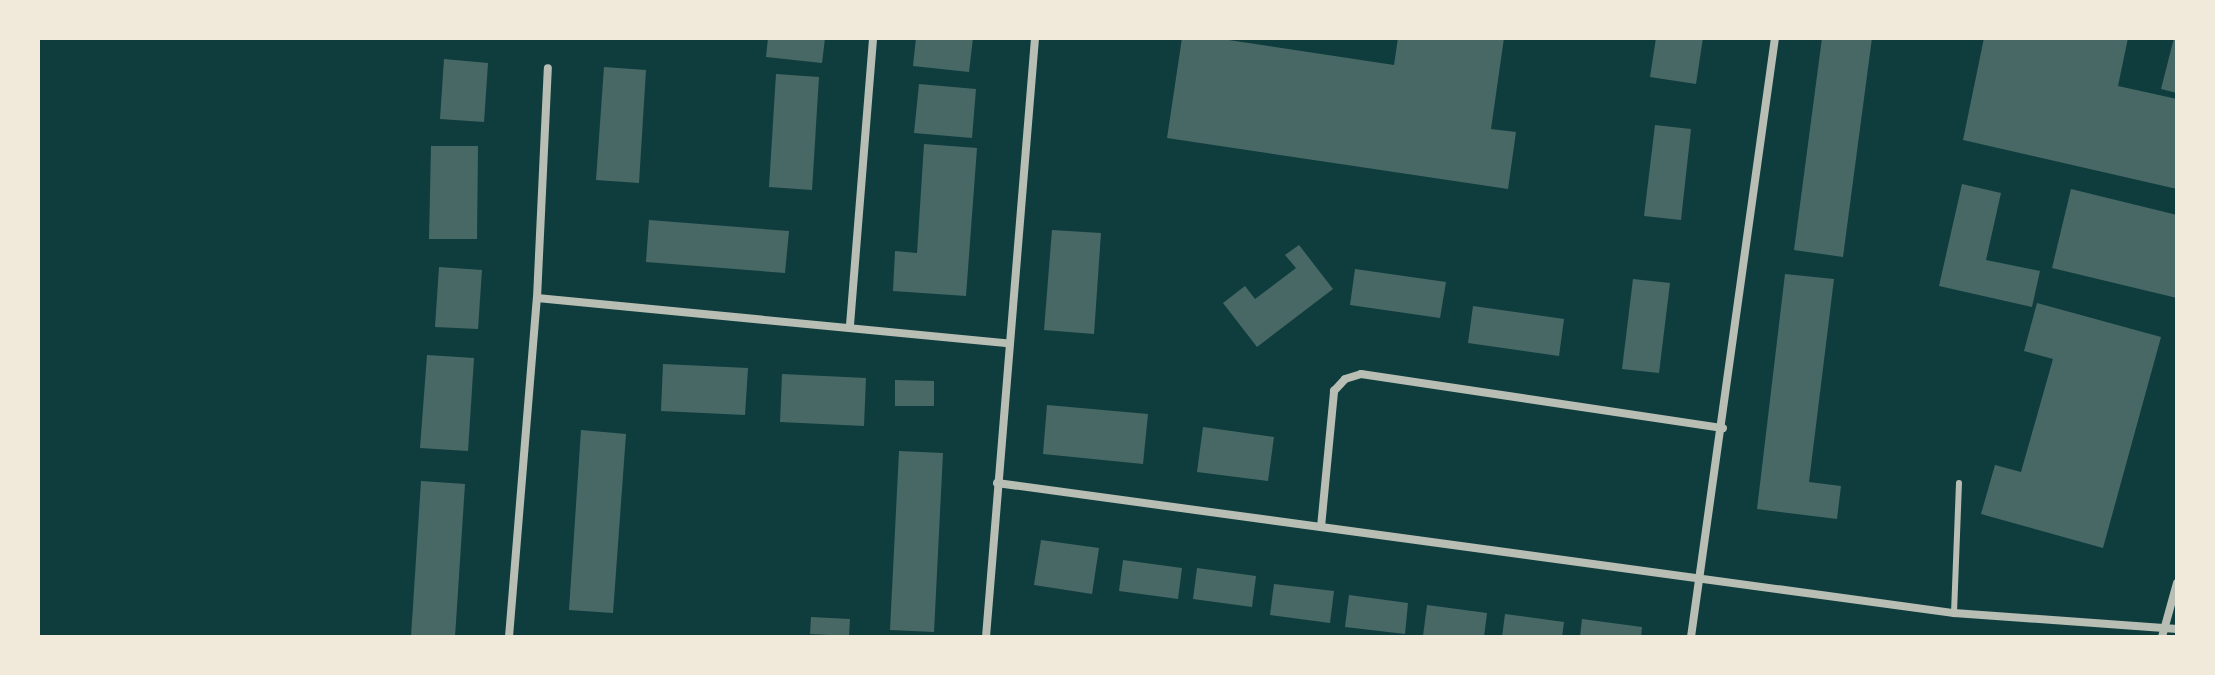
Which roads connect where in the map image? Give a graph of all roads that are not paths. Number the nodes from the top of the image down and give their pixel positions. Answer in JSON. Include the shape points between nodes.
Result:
{"nodes":[{"id":1,"x":873,"y":38,"type":"edge"},
{"id":2,"x":1035,"y":38,"type":"edge"},
{"id":3,"x":1775,"y":38,"type":"edge"},
{"id":4,"x":548,"y":68,"type":"dead end"},
{"id":5,"x":537,"y":298,"type":"junction"},
{"id":6,"x":850,"y":325,"type":"junction"},
{"id":7,"x":1006,"y":343,"type":"junction"},
{"id":8,"x":1723,"y":428,"type":"junction"},
{"id":9,"x":997,"y":483,"type":"junction"},
{"id":10,"x":1959,"y":483,"type":"dead end"},
{"id":11,"x":1321,"y":527,"type":"junction"},
{"id":12,"x":1700,"y":579,"type":"junction"},
{"id":13,"x":2177,"y":583,"type":"edge"},
{"id":14,"x":1954,"y":613,"type":"junction"},
{"id":15,"x":2165,"y":625,"type":"junction"},
{"id":16,"x":2177,"y":629,"type":"edge"},
{"id":17,"x":509,"y":637,"type":"edge"},
{"id":18,"x":986,"y":637,"type":"edge"},
{"id":19,"x":1691,"y":637,"type":"edge"},
{"id":20,"x":2162,"y":637,"type":"edge"}],
"edges":[{"from":1,"to":6,"type":"street"},
{"from":2,"to":7,"type":"street"},
{"from":3,"to":8,"type":"street"},
{"from":4,"to":5,"type":"street"},
{"from":5,"to":6,"type":"street"},
{"from":5,"to":17,"type":"street"},
{"from":6,"to":7,"type":"street"},
{"from":7,"to":9,"type":"street"},
{"from":8,"to":11,"type":"street","via":[[1361,374],[1345,379],[1334,391]]},
{"from":8,"to":12,"type":"street"},
{"from":9,"to":11,"type":"street"},
{"from":9,"to":18,"type":"street"},
{"from":10,"to":14,"type":"lane"},
{"from":11,"to":12,"type":"street"},
{"from":12,"to":14,"type":"street"},
{"from":12,"to":19,"type":"street"},
{"from":13,"to":15,"type":"street"},
{"from":14,"to":15,"type":"street"},
{"from":15,"to":16,"type":"street"},
{"from":15,"to":20,"type":"street"}]}
